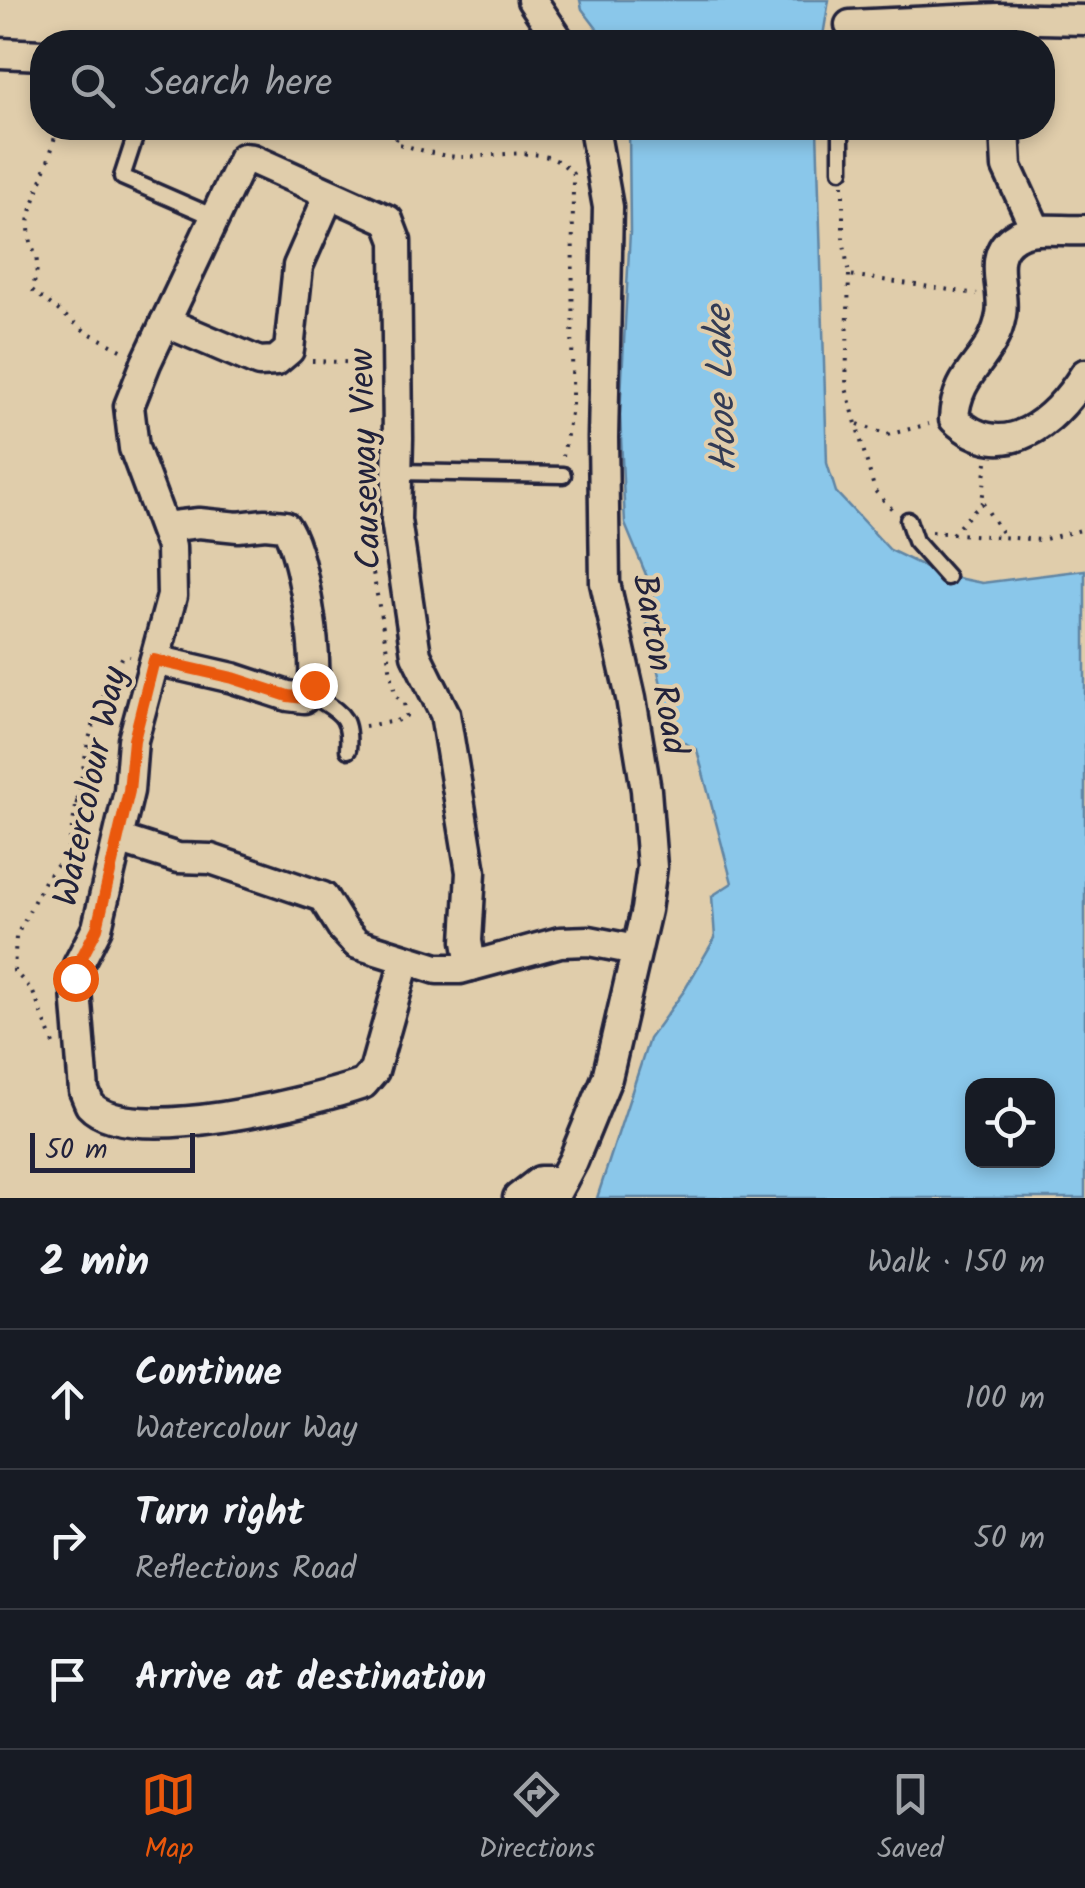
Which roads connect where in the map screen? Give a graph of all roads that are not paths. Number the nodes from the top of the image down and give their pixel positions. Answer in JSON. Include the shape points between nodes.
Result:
{"nodes":[{"id":1,"x":532,"y":0,"type":"edge"},
{"id":2,"x":1082,"y":13,"type":"edge"},
{"id":3,"x":861,"y":23,"type":"edge"},
{"id":4,"x":552,"y":30,"type":"edge"},
{"id":5,"x":999,"y":30,"type":"edge"},
{"id":6,"x":0,"y":53,"type":"edge"},
{"id":7,"x":30,"y":55,"type":"edge"},
{"id":8,"x":134,"y":140,"type":"edge"},
{"id":9,"x":596,"y":140,"type":"edge"},
{"id":10,"x":842,"y":140,"type":"edge"},
{"id":11,"x":1005,"y":140,"type":"edge"},
{"id":12,"x":242,"y":158,"type":"joint"},
{"id":13,"x":842,"y":170,"type":"road end"},
{"id":14,"x":330,"y":195,"type":"junction"},
{"id":15,"x":214,"y":216,"type":"junction"},
{"id":16,"x":1036,"y":230,"type":"junction"},
{"id":17,"x":1085,"y":230,"type":"edge"},
{"id":18,"x":165,"y":322,"type":"junction"},
{"id":19,"x":1085,"y":374,"type":"edge"},
{"id":20,"x":398,"y":472,"type":"junction"},
{"id":21,"x":562,"y":475,"type":"road end"},
{"id":22,"x":908,"y":520,"type":"road end"},
{"id":23,"x":164,"y":526,"type":"junction"},
{"id":24,"x":948,"y":576,"type":"dead end"},
{"id":25,"x":154,"y":660,"type":"junction"},
{"id":26,"x":310,"y":693,"type":"junction"},
{"id":27,"x":348,"y":750,"type":"dead end"},
{"id":28,"x":118,"y":839,"type":"junction"},
{"id":29,"x":636,"y":950,"type":"junction"},
{"id":30,"x":406,"y":961,"type":"junction"},
{"id":31,"x":471,"y":966,"type":"junction"},
{"id":32,"x":557,"y":1190,"type":"edge"},
{"id":33,"x":518,"y":1198,"type":"edge"}],
"edges":[{"from":1,"to":4,"type":"street"},
{"from":2,"to":5,"type":"street"},
{"from":3,"to":5,"type":"street"},
{"from":6,"to":7,"type":"street"},
{"from":8,"to":15,"type":"lane","via":[[122,177]]},
{"from":9,"to":29,"type":"street","name":"Barton Road","via":[[608,207],[605,584],[637,735],[652,868]]},
{"from":10,"to":13,"type":"lane"},
{"from":11,"to":16,"type":"street","via":[[1007,167]]},
{"from":12,"to":14,"type":"street","name":"Causeway View"},
{"from":12,"to":15,"type":"street","name":"Watercolour Way"},
{"from":14,"to":18,"type":"street","via":[[298,266],[289,350],[276,361],[259,362]]},
{"from":14,"to":20,"type":"street","name":"Causeway View","via":[[388,220],[396,241]]},
{"from":15,"to":18,"type":"street","name":"Watercolour Way"},
{"from":16,"to":17,"type":"street"},
{"from":16,"to":19,"type":"street","via":[[1017,234],[1004,248],[998,264],[1001,315],[992,344],[960,383],[954,418],[968,432],[1008,438],[1049,421]]},
{"from":18,"to":23,"type":"street","name":"Watercolour Way","via":[[129,406],[134,448]]},
{"from":20,"to":21,"type":"lane"},
{"from":20,"to":31,"type":"street","name":"Causeway View","via":[[396,520],[416,656],[445,714],[471,872]]},
{"from":22,"to":24,"type":"lane","via":[[914,541]]},
{"from":23,"to":25,"type":"street","name":"Watercolour Way","via":[[172,596]]},
{"from":23,"to":26,"type":"street","via":[[285,526],[308,613]]},
{"from":25,"to":26,"type":"street","via":[[288,696]]},
{"from":25,"to":28,"type":"street","name":"Watercolour Way"},
{"from":26,"to":27,"type":"lane","via":[[343,714]]},
{"from":28,"to":30,"type":"street","via":[[178,858],[211,859],[323,897],[357,944]]},
{"from":28,"to":30,"type":"street","name":"Watercolour Way","via":[[97,928],[75,978],[84,1091],[104,1114],[175,1125],[363,1084],[374,1072]]},
{"from":29,"to":31,"type":"street","via":[[560,942]]},
{"from":29,"to":32,"type":"street","name":"Barton Road","via":[[607,1078]]},
{"from":30,"to":31,"type":"street","via":[[437,969]]},
{"from":32,"to":33,"type":"street","via":[[540,1181]]}]}
